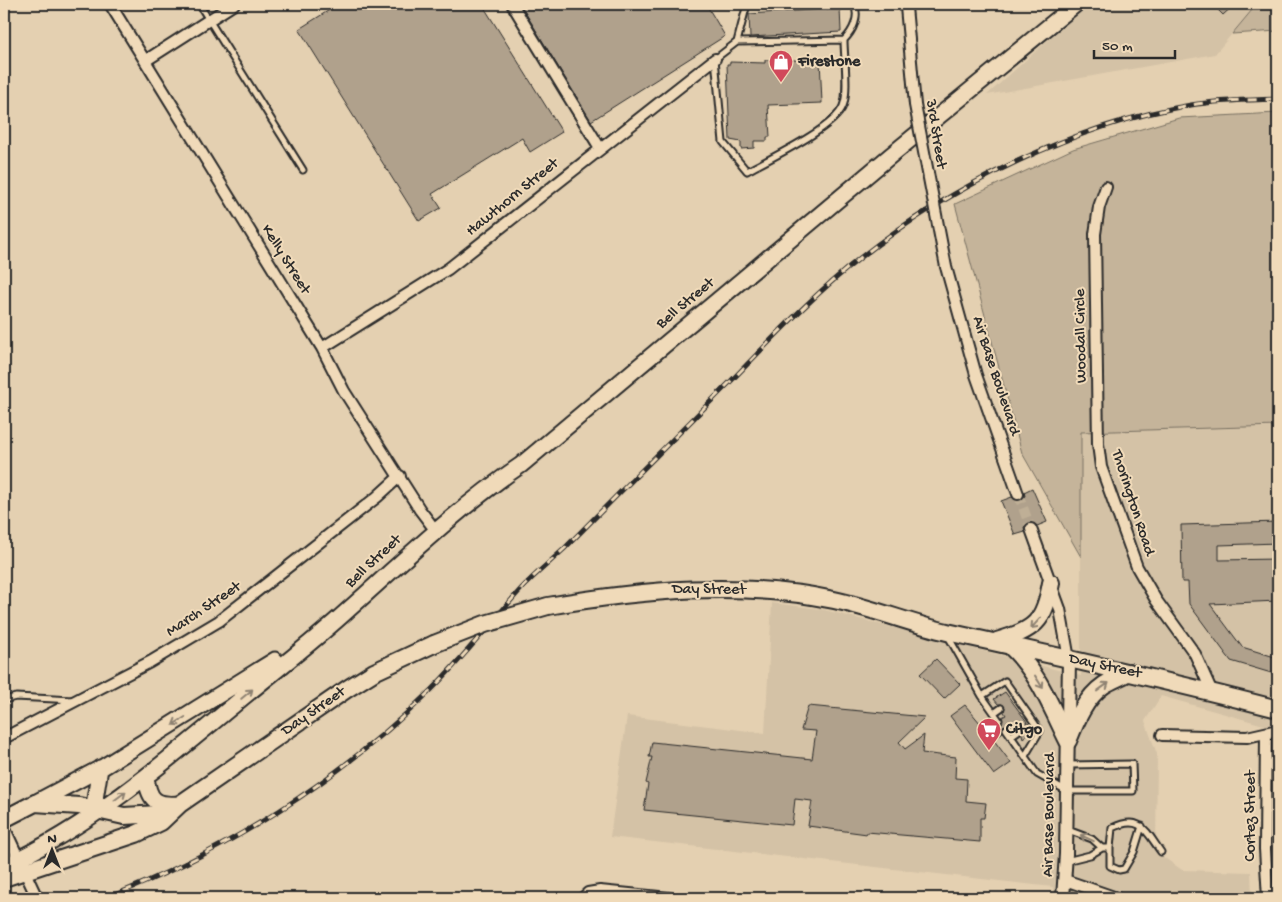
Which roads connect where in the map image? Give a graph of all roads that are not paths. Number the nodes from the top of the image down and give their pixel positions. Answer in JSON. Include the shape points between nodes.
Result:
{"nodes":[{"id":1,"x":110,"y":4,"type":"edge"},
{"id":2,"x":199,"y":4,"type":"edge"},
{"id":3,"x":234,"y":4,"type":"edge"},
{"id":4,"x":512,"y":4,"type":"edge"},
{"id":5,"x":747,"y":4,"type":"edge"},
{"id":6,"x":854,"y":4,"type":"edge"},
{"id":7,"x":1076,"y":4,"type":"edge"},
{"id":8,"x":906,"y":5,"type":"edge"},
{"id":9,"x":208,"y":19,"type":"junction"},
{"id":10,"x":844,"y":40,"type":"junction"},
{"id":11,"x":736,"y":42,"type":"junction"},
{"id":12,"x":715,"y":59,"type":"junction"},
{"id":13,"x":145,"y":61,"type":"junction"},
{"id":14,"x":600,"y":148,"type":"junction"},
{"id":15,"x":302,"y":170,"type":"dead end"},
{"id":16,"x":1106,"y":187,"type":"dead end"},
{"id":17,"x":946,"y":266,"type":"joint"},
{"id":18,"x":322,"y":348,"type":"junction"},
{"id":19,"x":1097,"y":392,"type":"joint"},
{"id":20,"x":400,"y":476,"type":"junction"},
{"id":21,"x":1018,"y":494,"type":"tunnel mouth"},
{"id":22,"x":1031,"y":529,"type":"tunnel mouth"},
{"id":23,"x":436,"y":531,"type":"junction"},
{"id":24,"x":1051,"y":583,"type":"junction"},
{"id":25,"x":945,"y":631,"type":"junction"},
{"id":26,"x":321,"y":632,"type":"junction"},
{"id":27,"x":1003,"y":643,"type":"junction"},
{"id":28,"x":1069,"y":659,"type":"junction"},
{"id":29,"x":1129,"y":672,"type":"junction"},
{"id":30,"x":1212,"y":692,"type":"junction"},
{"id":31,"x":982,"y":696,"type":"junction"},
{"id":32,"x":4,"y":700,"type":"edge"},
{"id":33,"x":76,"y":700,"type":"junction"},
{"id":34,"x":1001,"y":708,"type":"dead end"},
{"id":35,"x":1278,"y":709,"type":"edge"},
{"id":36,"x":994,"y":713,"type":"junction"},
{"id":37,"x":999,"y":720,"type":"dead end"},
{"id":38,"x":1006,"y":729,"type":"dead end"},
{"id":39,"x":1278,"y":730,"type":"edge"},
{"id":40,"x":1018,"y":731,"type":"dead end"},
{"id":41,"x":1266,"y":734,"type":"junction"},
{"id":42,"x":1162,"y":735,"type":"dead end"},
{"id":43,"x":1011,"y":736,"type":"junction"},
{"id":44,"x":4,"y":738,"type":"edge"},
{"id":45,"x":1068,"y":741,"type":"junction"},
{"id":46,"x":1025,"y":756,"type":"junction"},
{"id":47,"x":1068,"y":765,"type":"junction"},
{"id":48,"x":100,"y":768,"type":"junction"},
{"id":49,"x":146,"y":777,"type":"junction"},
{"id":50,"x":1067,"y":791,"type":"junction"},
{"id":51,"x":36,"y":803,"type":"junction"},
{"id":52,"x":180,"y":804,"type":"junction"},
{"id":53,"x":101,"y":811,"type":"junction"},
{"id":54,"x":4,"y":820,"type":"edge"},
{"id":55,"x":1142,"y":826,"type":"junction"},
{"id":56,"x":4,"y":827,"type":"edge"},
{"id":57,"x":1067,"y":830,"type":"junction"},
{"id":58,"x":1102,"y":848,"type":"junction"},
{"id":59,"x":1110,"y":848,"type":"junction"},
{"id":60,"x":1161,"y":852,"type":"dead end"},
{"id":61,"x":1066,"y":861,"type":"junction"},
{"id":62,"x":22,"y":865,"type":"junction"},
{"id":63,"x":4,"y":866,"type":"edge"},
{"id":64,"x":4,"y":878,"type":"edge"},
{"id":65,"x":1065,"y":880,"type":"junction"},
{"id":66,"x":37,"y":898,"type":"edge"},
{"id":67,"x":583,"y":898,"type":"edge"},
{"id":68,"x":669,"y":898,"type":"edge"},
{"id":69,"x":1064,"y":898,"type":"edge"},
{"id":70,"x":1117,"y":898,"type":"edge"},
{"id":71,"x":1268,"y":898,"type":"edge"}],
"edges":[{"from":1,"to":13,"type":"street","name":"Kelly Street"},
{"from":2,"to":9,"type":"lane"},
{"from":3,"to":9,"type":"street"},
{"from":4,"to":14,"type":"street"},
{"from":5,"to":11,"type":"lane"},
{"from":6,"to":10,"type":"lane","via":[[854,30]]},
{"from":7,"to":23,"type":"main road","name":"Bell Street","via":[[521,465]]},
{"from":8,"to":17,"type":"street","name":"3rd Street","bridge":true,"via":[[915,105]]},
{"from":9,"to":13,"type":"street"},
{"from":9,"to":15,"type":"lane"},
{"from":10,"to":11,"type":"lane"},
{"from":10,"to":12,"type":"lane","via":[[845,100],[840,112],[801,142],[747,171],[723,142]]},
{"from":11,"to":12,"type":"lane"},
{"from":12,"to":14,"type":"street","name":"Hawthorn Street"},
{"from":13,"to":18,"type":"street","name":"Kelly Street"},
{"from":14,"to":18,"type":"street","name":"Hawthorn Street","via":[[448,269]]},
{"from":16,"to":19,"type":"street","name":"Woodall Circle","via":[[1096,223]]},
{"from":17,"to":21,"type":"street","name":"Air Base Boulevard","via":[[976,375]]},
{"from":18,"to":20,"type":"street","name":"Kelly Street","via":[[344,392]]},
{"from":19,"to":30,"type":"street","name":"Thorington Road","via":[[1101,467],[1125,539],[1145,582],[1199,660]]},
{"from":20,"to":23,"type":"street","name":"Kelly Street"},
{"from":20,"to":33,"type":"street","name":"March Street","via":[[219,621]]},
{"from":22,"to":24,"type":"street","name":"Air Base Boulevard"},
{"from":23,"to":26,"type":"main road","name":"Bell Street"},
{"from":24,"to":27,"type":"main road","one_way":true,"via":[[1047,606],[1040,620],[1030,630]]},
{"from":24,"to":28,"type":"street","name":"Air Base Boulevard","via":[[1060,609]]},
{"from":25,"to":27,"type":"main road","name":"Day Street"},
{"from":25,"to":31,"type":"lane"},
{"from":25,"to":52,"type":"main road","name":"Day Street","bridge":true,"via":[[834,600],[746,589],[658,590],[548,606],[486,624],[374,672]]},
{"from":26,"to":48,"type":"main road","name":"Bell Street","one_way":true},
{"from":49,"to":26,"type":"main road","name":"Bell Street","one_way":true},
{"from":27,"to":28,"type":"main road","name":"Day Street"},
{"from":27,"to":45,"type":"main road","one_way":true,"via":[[1025,660]]},
{"from":28,"to":29,"type":"main road","name":"Day Street"},
{"from":28,"to":45,"type":"street","name":"Air Base Boulevard"},
{"from":29,"to":30,"type":"main road","name":"Day Street"},
{"from":45,"to":29,"type":"main road","one_way":true,"via":[[1078,715],[1092,696],[1104,685]]},
{"from":30,"to":35,"type":"main road","name":"Day Street"},
{"from":31,"to":36,"type":"lane"},
{"from":31,"to":46,"type":"lane","via":[[1004,681],[1013,699],[1040,731]]},
{"from":32,"to":33,"type":"lane","via":[[16,697]]},
{"from":33,"to":44,"type":"street","name":"March Street"},
{"from":34,"to":36,"type":"lane"},
{"from":36,"to":37,"type":"lane"},
{"from":38,"to":43,"type":"lane"},
{"from":39,"to":41,"type":"street"},
{"from":40,"to":43,"type":"lane"},
{"from":41,"to":42,"type":"street","via":[[1247,737]]},
{"from":41,"to":71,"type":"street","name":"Cortez Street"},
{"from":43,"to":46,"type":"lane"},
{"from":45,"to":47,"type":"street","name":"Air Base Boulevard"},
{"from":46,"to":50,"type":"lane","via":[[1037,774]]},
{"from":47,"to":50,"type":"street","name":"Air Base Boulevard"},
{"from":47,"to":50,"type":"lane","via":[[1132,764],[1133,791]]},
{"from":48,"to":51,"type":"main road","name":"Bell Street"},
{"from":48,"to":53,"type":"main road","via":[[95,799]]},
{"from":49,"to":52,"type":"main road","via":[[150,794],[157,803]]},
{"from":53,"to":49,"type":"main road","name":"Bell Street","one_way":true},
{"from":50,"to":57,"type":"street","name":"Air Base Boulevard"},
{"from":51,"to":53,"type":"main road","name":"Day Street"},
{"from":51,"to":54,"type":"main road"},
{"from":52,"to":53,"type":"main road","name":"Day Street","via":[[159,814],[124,816]]},
{"from":52,"to":62,"type":"main road","name":"Day Street","via":[[161,822],[136,834]]},
{"from":53,"to":62,"type":"main road","name":"Bell Street"},
{"from":55,"to":59,"type":"lane","via":[[1124,823],[1112,828]]},
{"from":55,"to":59,"type":"lane","via":[[1134,852],[1124,869],[1110,866]]},
{"from":55,"to":60,"type":"lane"},
{"from":56,"to":62,"type":"street"},
{"from":58,"to":57,"type":"lane","one_way":true,"via":[[1092,839]]},
{"from":57,"to":61,"type":"street","name":"Air Base Boulevard"},
{"from":58,"to":59,"type":"lane"},
{"from":58,"to":61,"type":"lane","via":[[1090,855]]},
{"from":61,"to":65,"type":"street","name":"Air Base Boulevard"},
{"from":62,"to":63,"type":"main road","name":"Bell Street"},
{"from":62,"to":64,"type":"main road","name":"Day Street"},
{"from":62,"to":66,"type":"street"},
{"from":65,"to":69,"type":"street","name":"Air Base Boulevard"},
{"from":65,"to":70,"type":"street"},
{"from":67,"to":68,"type":"street","via":[[594,891]]}]}
